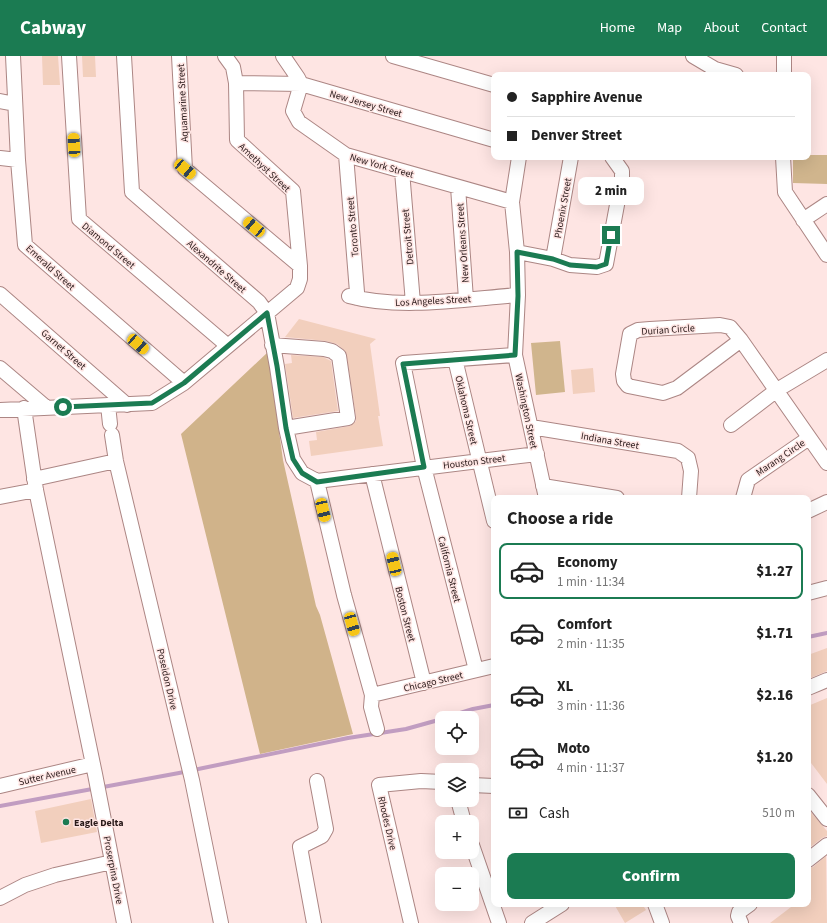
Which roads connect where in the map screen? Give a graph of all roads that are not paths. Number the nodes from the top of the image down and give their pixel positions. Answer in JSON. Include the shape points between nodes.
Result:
{"nodes":[{"id":1,"x":13,"y":56,"type":"edge"},
{"id":2,"x":69,"y":56,"type":"edge"},
{"id":3,"x":124,"y":56,"type":"edge"},
{"id":4,"x":179,"y":56,"type":"edge"},
{"id":5,"x":225,"y":56,"type":"edge"},
{"id":6,"x":283,"y":56,"type":"edge"},
{"id":7,"x":393,"y":56,"type":"edge"},
{"id":8,"x":693,"y":56,"type":"edge"},
{"id":9,"x":784,"y":56,"type":"edge"},
{"id":10,"x":726,"y":72,"type":"edge"},
{"id":11,"x":784,"y":72,"type":"edge"},
{"id":12,"x":236,"y":83,"type":"junction"},
{"id":13,"x":300,"y":84,"type":"junction"},
{"id":14,"x":491,"y":84,"type":"edge"},
{"id":15,"x":0,"y":101,"type":"edge"},
{"id":16,"x":15,"y":104,"type":"junction"},
{"id":17,"x":491,"y":139,"type":"edge"},
{"id":18,"x":346,"y":155,"type":"junction"},
{"id":19,"x":0,"y":158,"type":"edge"},
{"id":20,"x":18,"y":160,"type":"junction"},
{"id":21,"x":519,"y":160,"type":"edge"},
{"id":22,"x":570,"y":160,"type":"edge"},
{"id":23,"x":614,"y":160,"type":"edge"},
{"id":24,"x":783,"y":160,"type":"edge"},
{"id":25,"x":402,"y":171,"type":"junction"},
{"id":26,"x":458,"y":187,"type":"junction"},
{"id":27,"x":512,"y":202,"type":"junction"},
{"id":28,"x":827,"y":204,"type":"edge"},
{"id":29,"x":803,"y":220,"type":"junction"},
{"id":30,"x":517,"y":252,"type":"junction"},
{"id":31,"x":827,"y":255,"type":"edge"},
{"id":32,"x":553,"y":259,"type":"junction"},
{"id":33,"x":300,"y":266,"type":"junction"},
{"id":34,"x":0,"y":294,"type":"edge"},
{"id":35,"x":518,"y":296,"type":"junction"},
{"id":36,"x":353,"y":297,"type":"joint"},
{"id":37,"x":466,"y":299,"type":"junction"},
{"id":38,"x":413,"y":303,"type":"junction"},
{"id":39,"x":267,"y":313,"type":"junction"},
{"id":40,"x":741,"y":340,"type":"junction"},
{"id":41,"x":272,"y":345,"type":"junction"},
{"id":42,"x":228,"y":346,"type":"junction"},
{"id":43,"x":515,"y":355,"type":"junction"},
{"id":44,"x":455,"y":359,"type":"junction"},
{"id":45,"x":827,"y":360,"type":"edge"},
{"id":46,"x":0,"y":368,"type":"edge"},
{"id":47,"x":184,"y":383,"type":"junction"},
{"id":48,"x":777,"y":390,"type":"junction"},
{"id":49,"x":127,"y":404,"type":"junction"},
{"id":50,"x":108,"y":405,"type":"junction"},
{"id":51,"x":24,"y":408,"type":"junction"},
{"id":52,"x":47,"y":408,"type":"junction"},
{"id":53,"x":0,"y":410,"type":"edge"},
{"id":54,"x":731,"y":424,"type":"dead end"},
{"id":55,"x":531,"y":427,"type":"junction"},
{"id":56,"x":286,"y":428,"type":"junction"},
{"id":57,"x":809,"y":438,"type":"junction"},
{"id":58,"x":537,"y":454,"type":"junction"},
{"id":59,"x":479,"y":460,"type":"junction"},
{"id":60,"x":116,"y":462,"type":"junction"},
{"id":61,"x":827,"y":463,"type":"edge"},
{"id":62,"x":424,"y":467,"type":"junction"},
{"id":63,"x":372,"y":474,"type":"junction"},
{"id":64,"x":317,"y":482,"type":"junction"},
{"id":65,"x":35,"y":485,"type":"junction"},
{"id":66,"x":545,"y":492,"type":"edge"},
{"id":67,"x":581,"y":495,"type":"edge"},
{"id":68,"x":689,"y":495,"type":"edge"},
{"id":69,"x":744,"y":495,"type":"edge"},
{"id":70,"x":0,"y":497,"type":"edge"},
{"id":71,"x":827,"y":502,"type":"edge"},
{"id":72,"x":491,"y":509,"type":"edge"},
{"id":73,"x":811,"y":510,"type":"edge"},
{"id":74,"x":827,"y":588,"type":"edge"},
{"id":75,"x":811,"y":591,"type":"edge"},
{"id":76,"x":491,"y":667,"type":"edge"},
{"id":77,"x":476,"y":670,"type":"junction"},
{"id":78,"x":827,"y":680,"type":"edge"},
{"id":79,"x":424,"y":683,"type":"junction"},
{"id":80,"x":811,"y":687,"type":"edge"},
{"id":81,"x":372,"y":695,"type":"junction"},
{"id":82,"x":377,"y":729,"type":"dead end"},
{"id":83,"x":94,"y":769,"type":"junction"},
{"id":84,"x":317,"y":781,"type":"dead end"},
{"id":85,"x":435,"y":781,"type":"edge"},
{"id":86,"x":479,"y":785,"type":"edge"},
{"id":87,"x":0,"y":786,"type":"edge"},
{"id":88,"x":491,"y":786,"type":"edge"},
{"id":89,"x":811,"y":799,"type":"edge"},
{"id":90,"x":827,"y":819,"type":"edge"},
{"id":91,"x":827,"y":845,"type":"edge"},
{"id":92,"x":811,"y":858,"type":"edge"},
{"id":93,"x":477,"y":859,"type":"edge"},
{"id":94,"x":112,"y":862,"type":"junction"},
{"id":95,"x":0,"y":898,"type":"edge"},
{"id":96,"x":491,"y":900,"type":"edge"},
{"id":97,"x":493,"y":907,"type":"edge"},
{"id":98,"x":557,"y":907,"type":"edge"},
{"id":99,"x":656,"y":907,"type":"edge"},
{"id":100,"x":746,"y":907,"type":"edge"},
{"id":101,"x":124,"y":923,"type":"edge"},
{"id":102,"x":221,"y":923,"type":"edge"},
{"id":103,"x":314,"y":923,"type":"edge"},
{"id":104,"x":411,"y":923,"type":"edge"},
{"id":105,"x":499,"y":923,"type":"edge"},
{"id":106,"x":532,"y":923,"type":"edge"},
{"id":107,"x":662,"y":923,"type":"edge"},
{"id":108,"x":741,"y":923,"type":"edge"}],
"edges":[{"from":1,"to":16,"type":"street","name":"Emerald Street"},
{"from":2,"to":42,"type":"street","name":"Diamond Street","via":[[79,219]]},
{"from":3,"to":39,"type":"street","name":"Alexandrite Street","via":[[132,192],[259,302]]},
{"from":4,"to":33,"type":"street","name":"Aquamarine Street","via":[[185,169]]},
{"from":5,"to":12,"type":"street","name":"Amethyst Street","via":[[233,67]]},
{"from":6,"to":13,"type":"street"},
{"from":7,"to":14,"type":"street"},
{"from":8,"to":10,"type":"street"},
{"from":9,"to":11,"type":"street"},
{"from":12,"to":13,"type":"street","name":"New Jersey Street"},
{"from":12,"to":33,"type":"street","name":"Amethyst Street","via":[[236,140],[293,191]]},
{"from":13,"to":17,"type":"street","name":"New Jersey Street"},
{"from":13,"to":18,"type":"street","name":"New York Street","via":[[293,111],[299,122]]},
{"from":15,"to":16,"type":"street"},
{"from":16,"to":20,"type":"street","name":"Emerald Street"},
{"from":18,"to":25,"type":"street","name":"New York Street"},
{"from":18,"to":36,"type":"street","name":"Toronto Street","via":[[357,292]]},
{"from":19,"to":20,"type":"street"},
{"from":20,"to":47,"type":"street","name":"Emerald Street","via":[[25,245]]},
{"from":21,"to":27,"type":"street","name":"Washington Street"},
{"from":22,"to":32,"type":"street","name":"Phoenix Street"},
{"from":23,"to":32,"type":"street","via":[[622,171],[622,178],[606,264],[597,267],[570,265]]},
{"from":24,"to":29,"type":"street","via":[[785,192]]},
{"from":25,"to":26,"type":"street","name":"New York Street"},
{"from":25,"to":38,"type":"street","name":"Detroit Street"},
{"from":26,"to":27,"type":"street","name":"New York Street"},
{"from":26,"to":37,"type":"street","name":"New Orleans Street"},
{"from":27,"to":30,"type":"street","name":"Washington Street"},
{"from":28,"to":29,"type":"street"},
{"from":29,"to":31,"type":"street"},
{"from":30,"to":32,"type":"street"},
{"from":30,"to":35,"type":"street","name":"Washington Street"},
{"from":33,"to":39,"type":"street","name":"Amethyst Street","via":[[297,288]]},
{"from":34,"to":49,"type":"street","name":"Garnet Street"},
{"from":35,"to":37,"type":"street","name":"Los Angeles Street"},
{"from":35,"to":43,"type":"street","name":"Washington Street"},
{"from":36,"to":38,"type":"street","name":"Los Angeles Street","via":[[372,301]]},
{"from":37,"to":38,"type":"street","name":"Los Angeles Street"},
{"from":39,"to":41,"type":"street"},
{"from":39,"to":42,"type":"street","name":"Amethyst Street"},
{"from":40,"to":40,"type":"street","name":"Durian Circle","via":[[730,327],[720,325],[638,330],[630,334],[624,381],[628,386],[663,393],[677,388]]},
{"from":40,"to":48,"type":"street","name":"Durian Circle"},
{"from":41,"to":56,"type":"street"},
{"from":41,"to":56,"type":"street","via":[[324,349],[339,356],[348,418]]},
{"from":42,"to":47,"type":"street","name":"Amethyst Street"},
{"from":43,"to":44,"type":"street"},
{"from":43,"to":55,"type":"street","name":"Washington Street"},
{"from":44,"to":59,"type":"street","name":"Oklahoma Street"},
{"from":44,"to":62,"type":"street","name":"California Street","via":[[403,364]]},
{"from":45,"to":48,"type":"street"},
{"from":46,"to":52,"type":"street"},
{"from":47,"to":49,"type":"street","name":"Amethyst Street","via":[[152,403]]},
{"from":48,"to":54,"type":"street"},
{"from":48,"to":57,"type":"street","name":"Durian Circle"},
{"from":49,"to":50,"type":"street","name":"Amethyst Street"},
{"from":50,"to":52,"type":"street","name":"Amethyst Street"},
{"from":50,"to":60,"type":"street","name":"Poseidon Drive"},
{"from":51,"to":52,"type":"street","name":"Amethyst Street"},
{"from":51,"to":53,"type":"street","name":"Amethyst Street"},
{"from":51,"to":65,"type":"street","name":"Proserpina Drive"},
{"from":55,"to":58,"type":"street","name":"Washington Street"},
{"from":55,"to":68,"type":"street","name":"Indiana Street","via":[[678,452],[688,458],[691,471]]},
{"from":56,"to":64,"type":"street","via":[[293,459],[302,473]]},
{"from":57,"to":61,"type":"street","name":"Durian Circle"},
{"from":57,"to":69,"type":"street","name":"Marang Circle","via":[[748,480]]},
{"from":58,"to":59,"type":"street","name":"Houston Street"},
{"from":58,"to":66,"type":"street","name":"Washington Street"},
{"from":59,"to":62,"type":"street","name":"Houston Street"},
{"from":59,"to":72,"type":"street","name":"Oklahoma Street"},
{"from":60,"to":65,"type":"street"},
{"from":60,"to":102,"type":"street","name":"Poseidon Drive","via":[[192,780]]},
{"from":62,"to":63,"type":"street","name":"Houston Street"},
{"from":62,"to":77,"type":"street","name":"California Street"},
{"from":63,"to":64,"type":"street","name":"Houston Street"},
{"from":63,"to":79,"type":"street","name":"Boston Street"},
{"from":64,"to":81,"type":"street","via":[[344,595]]},
{"from":65,"to":70,"type":"street"},
{"from":65,"to":83,"type":"street","name":"Proserpina Drive"},
{"from":66,"to":67,"type":"street"},
{"from":71,"to":73,"type":"street"},
{"from":74,"to":75,"type":"street"},
{"from":76,"to":77,"type":"street","name":"Chicago Street"},
{"from":77,"to":79,"type":"street","name":"Chicago Street"},
{"from":78,"to":80,"type":"street"},
{"from":79,"to":81,"type":"street","name":"Chicago Street"},
{"from":81,"to":82,"type":"street","via":[[371,707]]},
{"from":83,"to":87,"type":"street","name":"Sutter Avenue"},
{"from":83,"to":94,"type":"street","name":"Proserpina Drive"},
{"from":84,"to":103,"type":"street","via":[[326,829],[322,836],[300,847]]},
{"from":85,"to":104,"type":"street","name":"Rhodes Drive","via":[[421,780],[379,785]]},
{"from":86,"to":88,"type":"street"},
{"from":89,"to":90,"type":"street"},
{"from":91,"to":92,"type":"street"},
{"from":93,"to":96,"type":"street"},
{"from":94,"to":95,"type":"street","via":[[55,875]]},
{"from":94,"to":101,"type":"street","name":"Proserpina Drive"},
{"from":97,"to":105,"type":"street"},
{"from":98,"to":106,"type":"street"},
{"from":99,"to":107,"type":"street"},
{"from":100,"to":108,"type":"street","via":[[739,912]]}]}
